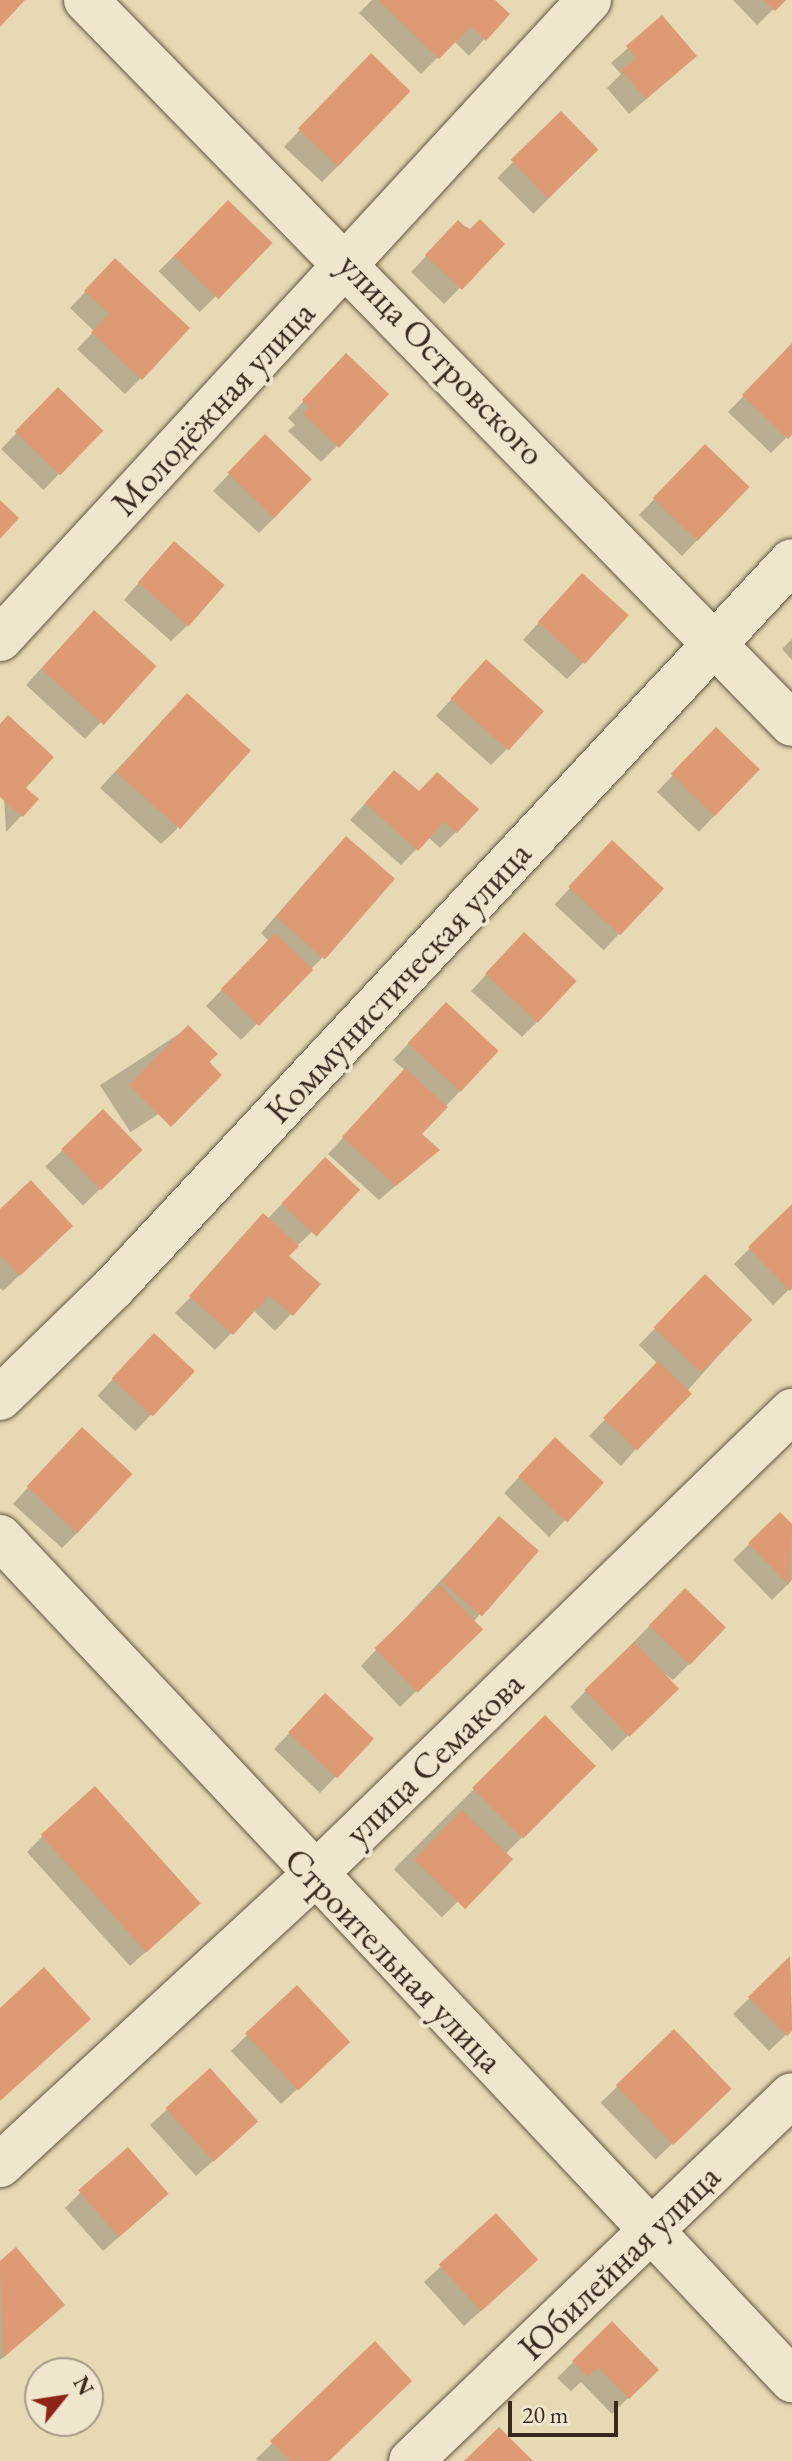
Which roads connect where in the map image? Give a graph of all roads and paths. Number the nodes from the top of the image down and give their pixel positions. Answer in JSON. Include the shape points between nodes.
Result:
{"nodes":[{"id":1,"x":86,"y":0,"type":"edge"},
{"id":2,"x":589,"y":0,"type":"edge"},
{"id":3,"x":348,"y":261,"type":"junction"},
{"id":4,"x":792,"y":561,"type":"edge"},
{"id":5,"x":0,"y":639,"type":"edge"},
{"id":6,"x":716,"y":640,"type":"junction"},
{"id":7,"x":792,"y":724,"type":"edge"},
{"id":8,"x":0,"y":1398,"type":"edge"},
{"id":9,"x":792,"y":1411,"type":"edge"},
{"id":10,"x":0,"y":1537,"type":"edge"},
{"id":11,"x":313,"y":1876,"type":"junction"},
{"id":12,"x":792,"y":2095,"type":"edge"},
{"id":13,"x":0,"y":2165,"type":"edge"},
{"id":14,"x":654,"y":2231,"type":"junction"},
{"id":15,"x":792,"y":2380,"type":"edge"},
{"id":16,"x":411,"y":2461,"type":"edge"}],
"edges":[{"from":1,"to":3,"type":"street","name":"улица Островского"},
{"from":2,"to":3,"type":"street","name":"Молодёжная улица"},
{"from":3,"to":5,"type":"street","name":"Молодёжная улица"},
{"from":3,"to":6,"type":"street","name":"улица Островского"},
{"from":4,"to":6,"type":"street","name":"Коммунистическая улица"},
{"from":6,"to":7,"type":"street","name":"улица Островского"},
{"from":6,"to":8,"type":"street","name":"Коммунистическая улица","via":[[125,1275]]},
{"from":9,"to":11,"type":"street","name":"улица Семакова"},
{"from":10,"to":11,"type":"street","name":"Строительная улица"},
{"from":11,"to":13,"type":"street","name":"улица Семакова"},
{"from":11,"to":14,"type":"street","name":"Строительная улица"},
{"from":12,"to":14,"type":"street","name":"Юбилейная улица"},
{"from":14,"to":15,"type":"street","name":"Строительная улица"},
{"from":14,"to":16,"type":"street","name":"Юбилейная улица"}]}
